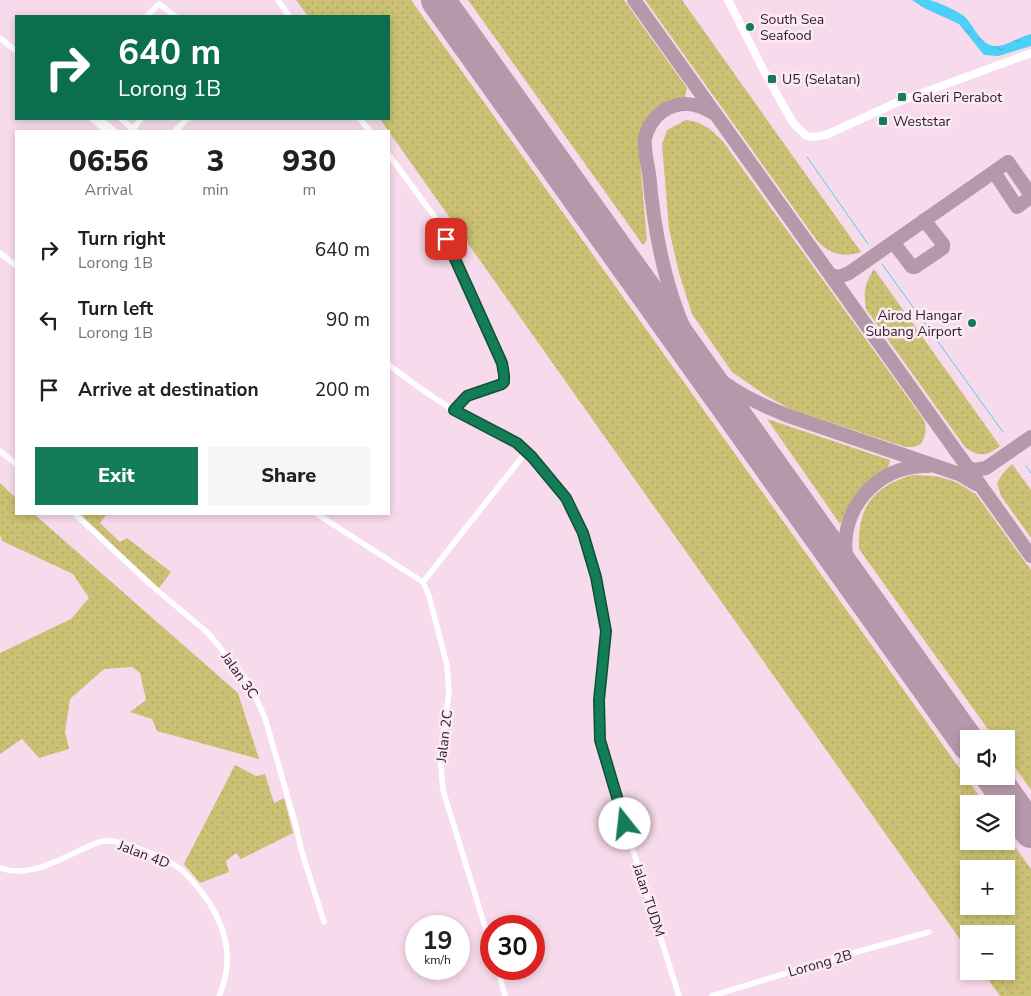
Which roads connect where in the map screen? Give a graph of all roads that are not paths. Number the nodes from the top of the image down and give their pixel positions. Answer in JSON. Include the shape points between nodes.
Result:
{"nodes":[{"id":1,"x":278,"y":0,"type":"edge"},
{"id":2,"x":728,"y":0,"type":"edge"},
{"id":3,"x":148,"y":15,"type":"edge"},
{"id":4,"x":174,"y":15,"type":"edge"},
{"id":5,"x":288,"y":15,"type":"edge"},
{"id":6,"x":0,"y":38,"type":"edge"},
{"id":7,"x":15,"y":51,"type":"edge"},
{"id":8,"x":1031,"y":53,"type":"edge"},
{"id":9,"x":1031,"y":58,"type":"edge"},
{"id":10,"x":881,"y":111,"type":"junction"},
{"id":11,"x":93,"y":120,"type":"edge"},
{"id":12,"x":101,"y":120,"type":"edge"},
{"id":13,"x":122,"y":120,"type":"edge"},
{"id":14,"x":186,"y":120,"type":"edge"},
{"id":15,"x":361,"y":120,"type":"edge"},
{"id":16,"x":105,"y":130,"type":"edge"},
{"id":17,"x":114,"y":130,"type":"edge"},
{"id":18,"x":132,"y":130,"type":"edge"},
{"id":19,"x":176,"y":130,"type":"edge"},
{"id":20,"x":369,"y":130,"type":"edge"},
{"id":21,"x":390,"y":156,"type":"edge"},
{"id":22,"x":0,"y":253,"type":"edge"},
{"id":23,"x":15,"y":265,"type":"edge"},
{"id":24,"x":390,"y":366,"type":"edge"},
{"id":25,"x":454,"y":410,"type":"junction"},
{"id":26,"x":0,"y":451,"type":"edge"},
{"id":27,"x":526,"y":452,"type":"junction"},
{"id":28,"x":15,"y":463,"type":"edge"},
{"id":29,"x":76,"y":515,"type":"edge"},
{"id":30,"x":319,"y":515,"type":"edge"},
{"id":31,"x":423,"y":582,"type":"junction"},
{"id":32,"x":0,"y":868,"type":"edge"},
{"id":33,"x":481,"y":915,"type":"edge"},
{"id":34,"x":324,"y":922,"type":"dead end"},
{"id":35,"x":929,"y":932,"type":"dead end"},
{"id":36,"x":501,"y":980,"type":"edge"},
{"id":37,"x":219,"y":996,"type":"edge"},
{"id":38,"x":505,"y":996,"type":"edge"},
{"id":39,"x":679,"y":996,"type":"edge"},
{"id":40,"x":712,"y":996,"type":"edge"}],
"edges":[{"from":1,"to":5,"type":"street"},
{"from":2,"to":10,"type":"street","via":[[766,76],[793,123],[805,135],[826,135]]},
{"from":3,"to":4,"type":"street","via":[[161,4]]},
{"from":6,"to":7,"type":"street"},
{"from":8,"to":10,"type":"street"},
{"from":9,"to":10,"type":"street"},
{"from":11,"to":16,"type":"street"},
{"from":12,"to":17,"type":"street"},
{"from":13,"to":18,"type":"street"},
{"from":14,"to":19,"type":"street"},
{"from":15,"to":20,"type":"street"},
{"from":21,"to":25,"type":"street","via":[[434,216],[503,366],[502,384],[467,396]]},
{"from":22,"to":23,"type":"street"},
{"from":24,"to":25,"type":"street","name":"Jalan TUDM"},
{"from":25,"to":27,"type":"street","name":"Jalan TUDM","via":[[517,443]]},
{"from":26,"to":28,"type":"street"},
{"from":27,"to":31,"type":"street"},
{"from":27,"to":39,"type":"street","name":"Jalan TUDM","via":[[572,507],[596,577],[606,631],[599,700],[600,740]]},
{"from":29,"to":34,"type":"street","name":"Jalan 3C","via":[[207,632],[252,689],[265,718]]},
{"from":30,"to":31,"type":"street"},
{"from":31,"to":33,"type":"street","name":"Jalan 2C","via":[[439,631],[448,674],[449,692],[440,756],[443,790]]},
{"from":32,"to":37,"type":"street","name":"Jalan 4D","via":[[34,870],[104,841],[122,842],[163,858],[187,874],[214,909],[225,932],[226,968]]},
{"from":35,"to":40,"type":"street","name":"Lorong 2B"},
{"from":36,"to":38,"type":"street"}]}
